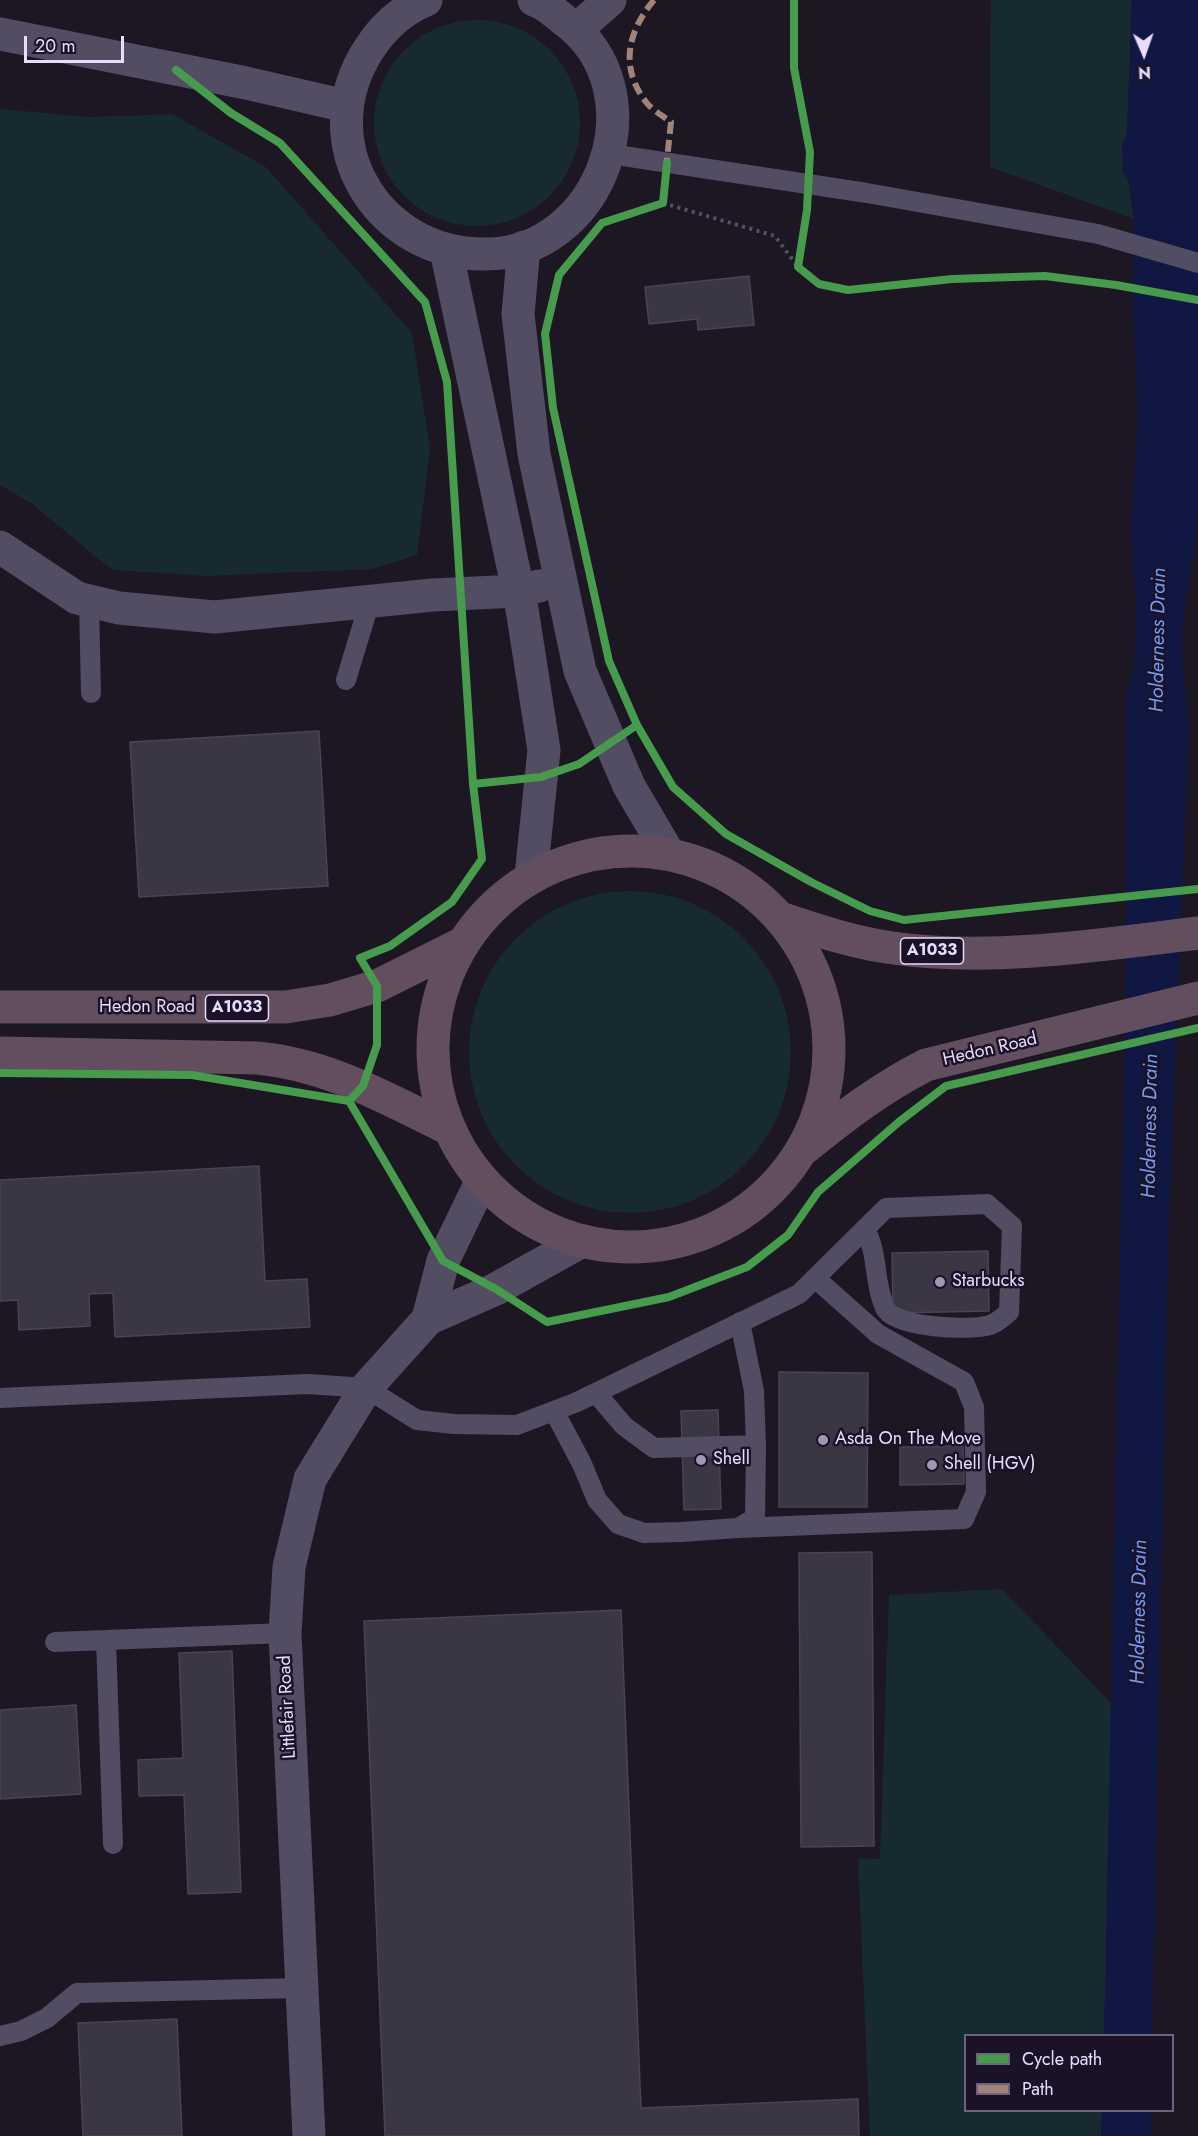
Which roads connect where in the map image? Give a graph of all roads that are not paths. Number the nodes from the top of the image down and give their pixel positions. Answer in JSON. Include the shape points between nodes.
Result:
{"nodes":[{"id":1,"x":426,"y":0,"type":"edge"},
{"id":2,"x":534,"y":0,"type":"edge"},
{"id":3,"x":610,"y":0,"type":"edge"},
{"id":4,"x":577,"y":29,"type":"junction"},
{"id":5,"x":0,"y":34,"type":"edge"},
{"id":6,"x":346,"y":106,"type":"junction"},
{"id":7,"x":610,"y":154,"type":"junction"},
{"id":8,"x":524,"y":248,"type":"junction"},
{"id":9,"x":446,"y":250,"type":"junction"},
{"id":10,"x":1198,"y":263,"type":"edge"},
{"id":11,"x":0,"y":547,"type":"edge"},
{"id":12,"x":561,"y":582,"type":"junction"},
{"id":13,"x":518,"y":591,"type":"junction"},
{"id":14,"x":89,"y":601,"type":"junction"},
{"id":15,"x":370,"y":601,"type":"junction"},
{"id":16,"x":346,"y":680,"type":"dead end"},
{"id":17,"x":91,"y":693,"type":"dead end"},
{"id":18,"x":669,"y":854,"type":"junction"},
{"id":19,"x":531,"y":876,"type":"junction"},
{"id":20,"x":783,"y":919,"type":"junction"},
{"id":21,"x":1198,"y":933,"type":"edge"},
{"id":22,"x":461,"y":944,"type":"junction"},
{"id":23,"x":1198,"y":998,"type":"edge"},
{"id":24,"x":0,"y":1007,"type":"edge"},
{"id":25,"x":0,"y":1053,"type":"edge"},
{"id":26,"x":443,"y":1126,"type":"junction"},
{"id":27,"x":804,"y":1149,"type":"junction"},
{"id":28,"x":482,"y":1180,"type":"junction"},
{"id":29,"x":865,"y":1229,"type":"junction"},
{"id":30,"x":582,"y":1242,"type":"junction"},
{"id":31,"x":815,"y":1278,"type":"junction"},
{"id":32,"x":428,"y":1319,"type":"junction"},
{"id":33,"x":740,"y":1322,"type":"junction"},
{"id":34,"x":366,"y":1388,"type":"junction"},
{"id":35,"x":596,"y":1393,"type":"junction"},
{"id":36,"x":0,"y":1398,"type":"edge"},
{"id":37,"x":554,"y":1411,"type":"junction"},
{"id":38,"x":756,"y":1446,"type":"junction"},
{"id":39,"x":738,"y":1528,"type":"junction"},
{"id":40,"x":285,"y":1633,"type":"junction"},
{"id":41,"x":106,"y":1640,"type":"junction"},
{"id":42,"x":55,"y":1642,"type":"dead end"},
{"id":43,"x":113,"y":1844,"type":"dead end"},
{"id":44,"x":301,"y":1989,"type":"junction"},
{"id":45,"x":0,"y":2036,"type":"edge"},
{"id":46,"x":309,"y":2136,"type":"edge"}],
"edges":[{"from":1,"to":6,"type":"street","via":[[411,6],[380,32],[357,67]]},
{"from":2,"to":4,"type":"street"},
{"from":3,"to":4,"type":"street"},
{"from":4,"to":7,"type":"street","via":[[597,56],[609,87],[614,121]]},
{"from":5,"to":6,"type":"street"},
{"from":6,"to":9,"type":"street","via":[[347,138],[355,169],[370,197],[390,221],[417,239]]},
{"from":7,"to":8,"type":"street","via":[[592,194],[562,226]]},
{"from":7,"to":10,"type":"lane","via":[[867,193],[1098,234]]},
{"from":8,"to":9,"type":"street","via":[[485,254]]},
{"from":8,"to":12,"type":"street","via":[[518,314],[534,454]]},
{"from":9,"to":13,"type":"street"},
{"from":11,"to":14,"type":"street","via":[[77,598]]},
{"from":12,"to":13,"type":"street"},
{"from":12,"to":18,"type":"street","via":[[580,671],[629,786]]},
{"from":13,"to":15,"type":"street"},
{"from":13,"to":19,"type":"street","via":[[544,750]]},
{"from":14,"to":15,"type":"street","via":[[119,608],[214,617]]},
{"from":14,"to":17,"type":"lane"},
{"from":15,"to":16,"type":"lane"},
{"from":18,"to":19,"type":"highway","number":"A1033","via":[[621,850],[575,858]]},
{"from":18,"to":20,"type":"highway","number":"A1033","via":[[731,877]]},
{"from":19,"to":22,"type":"highway","number":"A1033","via":[[492,906]]},
{"from":20,"to":21,"type":"highway","number":"A1033","via":[[847,940],[894,948],[974,952],[1085,947]]},
{"from":20,"to":27,"type":"highway","number":"A1033","via":[[815,971],[830,1031],[826,1092]]},
{"from":22,"to":24,"type":"highway","name":"Hedon Road","number":"A1033","via":[[377,986],[330,1000],[286,1007]]},
{"from":22,"to":26,"type":"highway","number":"A1033","via":[[438,997],[431,1055]]},
{"from":23,"to":27,"type":"highway","name":"Hedon Road","number":"A1033","via":[[926,1065],[855,1106]]},
{"from":25,"to":26,"type":"highway","number":"A1033","via":[[291,1061],[335,1074]]},
{"from":26,"to":28,"type":"highway","number":"A1033"},
{"from":27,"to":30,"type":"highway","number":"A1033","via":[[768,1194],[708,1233],[676,1243],[629,1248]]},
{"from":28,"to":30,"type":"highway","number":"A1033","via":[[511,1207],[545,1228]]},
{"from":28,"to":32,"type":"street","name":"Littlefair Road","via":[[443,1261]]},
{"from":29,"to":29,"type":"lane","via":[[886,1208],[987,1204],[1012,1226],[1009,1312],[991,1325],[948,1327],[904,1322],[886,1311],[877,1282],[874,1245]]},
{"from":29,"to":31,"type":"lane"},
{"from":30,"to":32,"type":"street","name":"Littlefair Road","via":[[496,1289]]},
{"from":31,"to":33,"type":"lane","via":[[799,1294]]},
{"from":31,"to":39,"type":"lane","via":[[878,1334],[964,1382],[974,1407],[976,1492],[964,1519]]},
{"from":32,"to":34,"type":"street","name":"Littlefair Road"},
{"from":33,"to":35,"type":"lane"},
{"from":33,"to":38,"type":"lane","via":[[754,1391]]},
{"from":34,"to":36,"type":"lane","via":[[308,1384]]},
{"from":34,"to":37,"type":"lane","via":[[417,1420],[517,1425]]},
{"from":34,"to":40,"type":"street","name":"Littlefair Road","via":[[310,1479],[289,1567]]},
{"from":35,"to":37,"type":"lane"},
{"from":35,"to":38,"type":"lane","via":[[624,1426],[654,1448]]},
{"from":37,"to":39,"type":"lane","via":[[597,1500],[618,1524],[644,1533]]},
{"from":38,"to":39,"type":"lane","via":[[755,1518]]},
{"from":40,"to":41,"type":"lane"},
{"from":40,"to":44,"type":"street","name":"Littlefair Road"},
{"from":41,"to":42,"type":"lane"},
{"from":41,"to":43,"type":"lane"},
{"from":44,"to":45,"type":"lane","via":[[77,1993],[47,2018]]},
{"from":44,"to":46,"type":"street","name":"Littlefair Road"}]}
